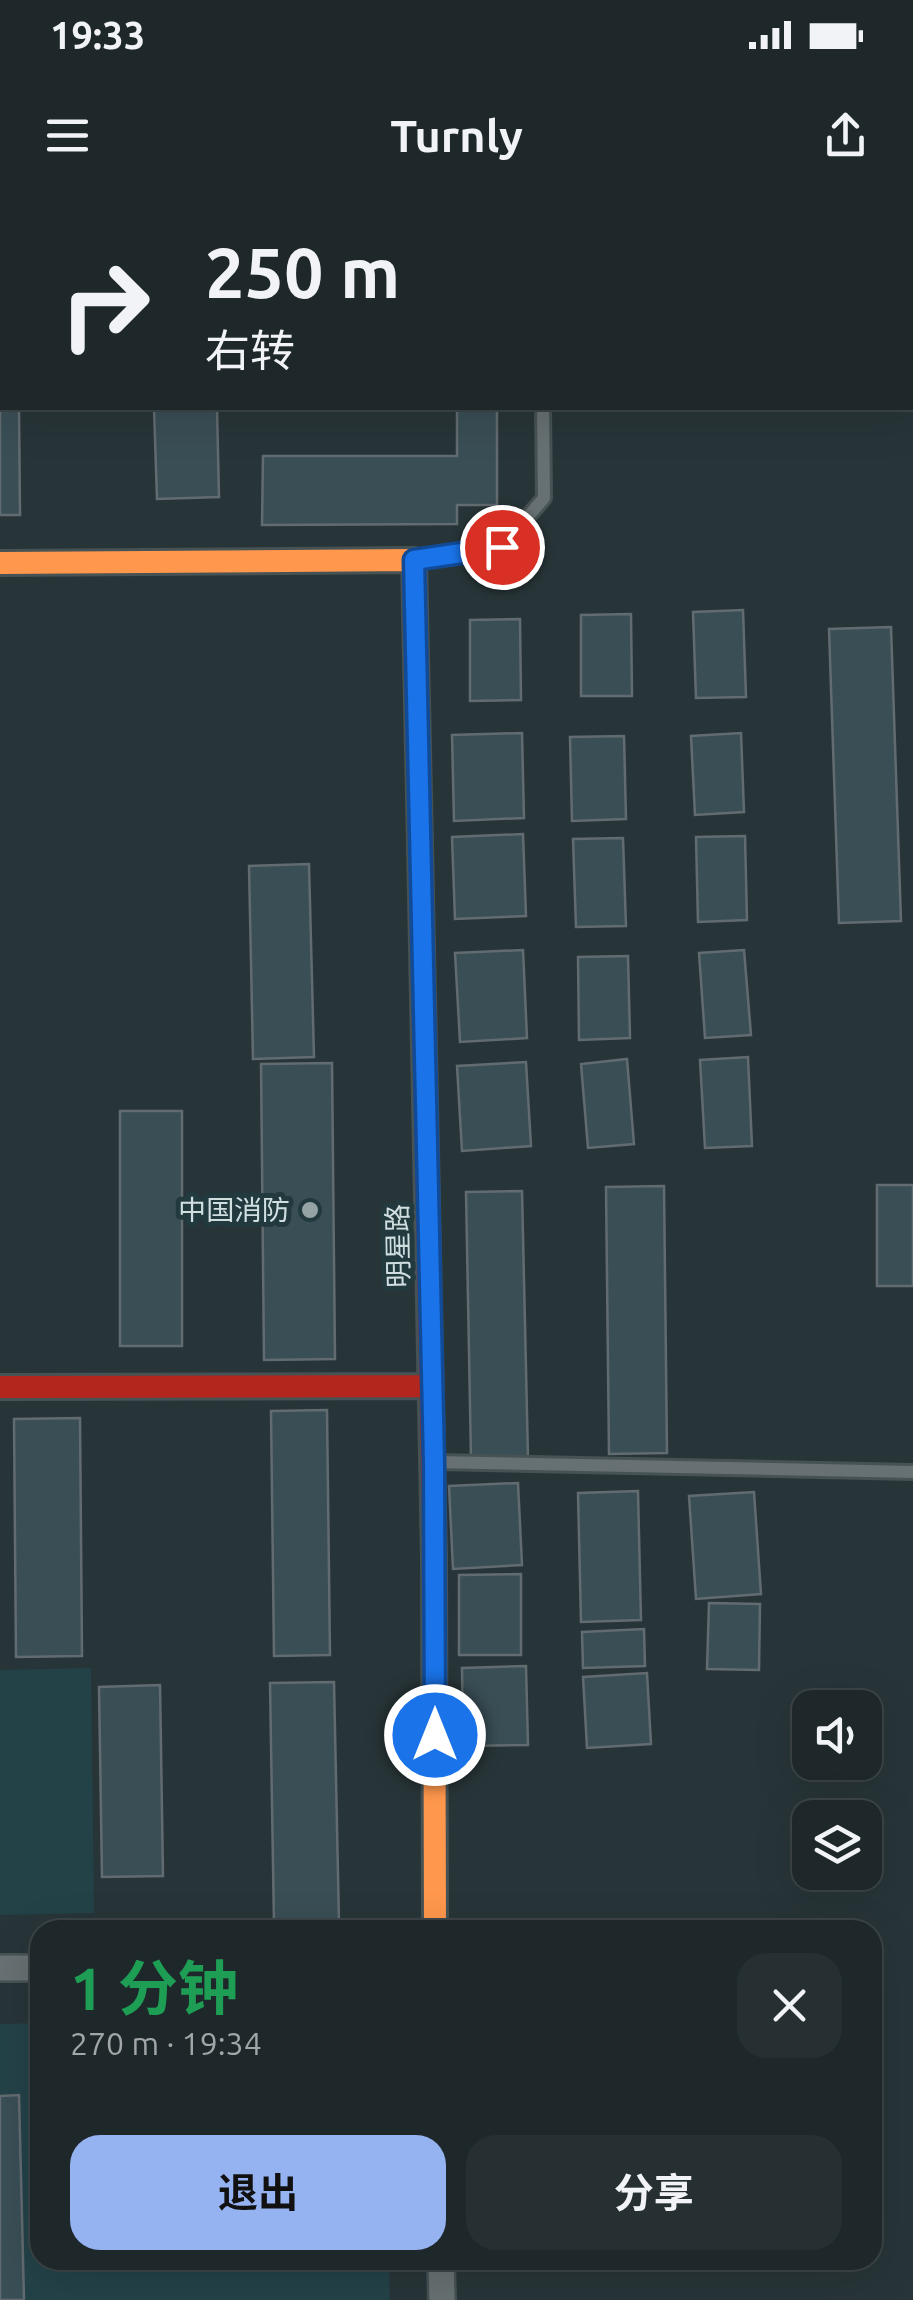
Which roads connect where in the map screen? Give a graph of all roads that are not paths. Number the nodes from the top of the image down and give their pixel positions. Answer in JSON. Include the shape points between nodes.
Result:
{"nodes":[{"id":1,"x":543,"y":410,"type":"edge"},
{"id":2,"x":414,"y":560,"type":"junction"},
{"id":3,"x":0,"y":563,"type":"edge"},
{"id":4,"x":432,"y":1386,"type":"junction"},
{"id":5,"x":0,"y":1387,"type":"edge"},
{"id":6,"x":434,"y":1462,"type":"junction"},
{"id":7,"x":913,"y":1472,"type":"edge"},
{"id":8,"x":435,"y":1920,"type":"edge"},
{"id":9,"x":0,"y":1968,"type":"edge"},
{"id":10,"x":30,"y":1968,"type":"edge"},
{"id":11,"x":441,"y":2270,"type":"edge"},
{"id":12,"x":442,"y":2300,"type":"edge"}],
"edges":[{"from":1,"to":2,"type":"lane","via":[[544,498],[502,547]]},
{"from":2,"to":3,"type":"street"},
{"from":2,"to":4,"type":"street","name":"明星路"},
{"from":4,"to":5,"type":"street"},
{"from":4,"to":6,"type":"street","name":"明星路"},
{"from":6,"to":7,"type":"lane"},
{"from":6,"to":8,"type":"street","name":"明星路"},
{"from":9,"to":10,"type":"street"},
{"from":11,"to":12,"type":"street"}]}
